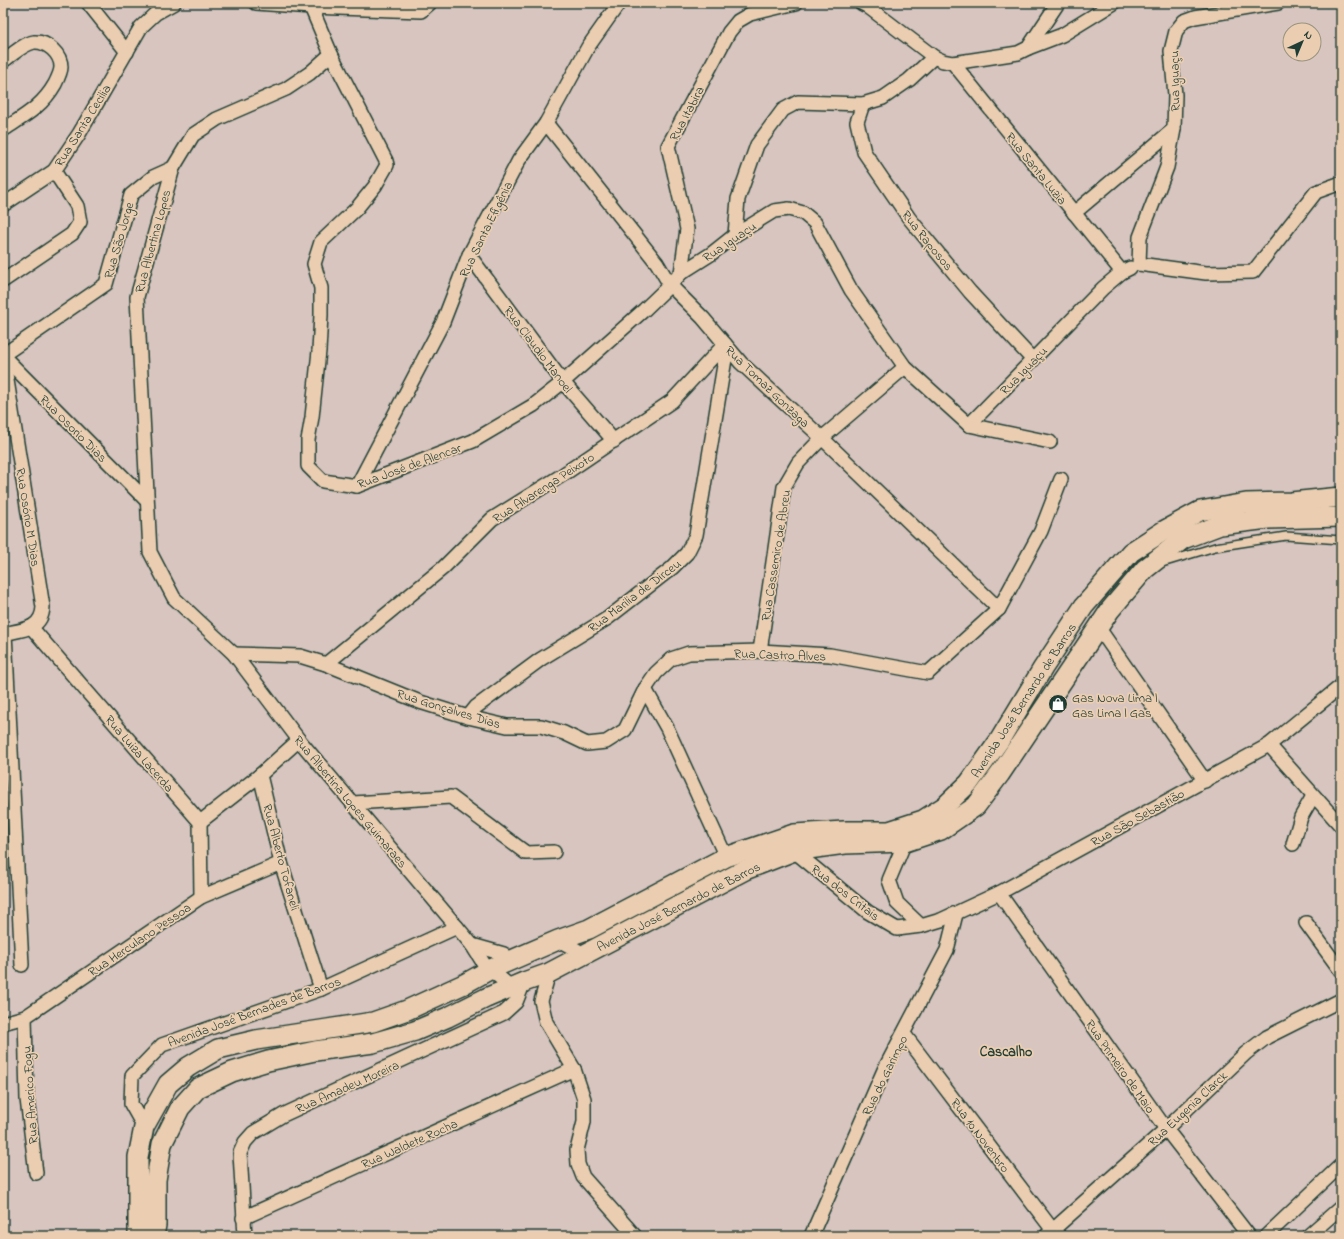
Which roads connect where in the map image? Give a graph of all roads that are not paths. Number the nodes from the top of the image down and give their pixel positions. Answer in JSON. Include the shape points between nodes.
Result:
{"nodes":[{"id":1,"x":88,"y":3,"type":"edge"},
{"id":2,"x":174,"y":3,"type":"edge"},
{"id":3,"x":256,"y":3,"type":"edge"},
{"id":4,"x":430,"y":3,"type":"edge"},
{"id":5,"x":619,"y":3,"type":"edge"},
{"id":6,"x":796,"y":3,"type":"edge"},
{"id":7,"x":861,"y":3,"type":"edge"},
{"id":8,"x":1058,"y":3,"type":"edge"},
{"id":9,"x":1114,"y":3,"type":"edge"},
{"id":10,"x":1278,"y":3,"type":"edge"},
{"id":11,"x":310,"y":5,"type":"edge"},
{"id":12,"x":1254,"y":5,"type":"edge"},
{"id":13,"x":1028,"y":48,"type":"junction"},
{"id":14,"x":127,"y":52,"type":"junction"},
{"id":15,"x":331,"y":54,"type":"junction"},
{"id":16,"x":934,"y":57,"type":"junction"},
{"id":17,"x":3,"y":61,"type":"edge"},
{"id":18,"x":953,"y":63,"type":"junction"},
{"id":19,"x":863,"y":104,"type":"junction"},
{"id":20,"x":546,"y":123,"type":"junction"},
{"id":21,"x":1174,"y":129,"type":"junction"},
{"id":22,"x":3,"y":130,"type":"edge"},
{"id":23,"x":173,"y":168,"type":"junction"},
{"id":24,"x":54,"y":171,"type":"junction"},
{"id":25,"x":1341,"y":184,"type":"edge"},
{"id":26,"x":3,"y":205,"type":"edge"},
{"id":27,"x":1074,"y":213,"type":"junction"},
{"id":28,"x":735,"y":235,"type":"junction"},
{"id":29,"x":469,"y":255,"type":"junction"},
{"id":30,"x":1139,"y":264,"type":"junction"},
{"id":31,"x":1122,"y":272,"type":"junction"},
{"id":32,"x":681,"y":273,"type":"junction"},
{"id":33,"x":3,"y":281,"type":"edge"},
{"id":34,"x":670,"y":285,"type":"junction"},
{"id":35,"x":726,"y":346,"type":"junction"},
{"id":36,"x":3,"y":355,"type":"edge"},
{"id":37,"x":1033,"y":360,"type":"junction"},
{"id":38,"x":905,"y":367,"type":"junction"},
{"id":39,"x":563,"y":382,"type":"junction"},
{"id":40,"x":969,"y":425,"type":"junction"},
{"id":41,"x":822,"y":438,"type":"junction"},
{"id":42,"x":614,"y":440,"type":"junction"},
{"id":43,"x":1050,"y":442,"type":"dead end"},
{"id":44,"x":1061,"y":479,"type":"dead end"},
{"id":45,"x":357,"y":486,"type":"junction"},
{"id":46,"x":1341,"y":497,"type":"edge"},
{"id":47,"x":146,"y":500,"type":"junction"},
{"id":48,"x":1341,"y":517,"type":"edge"},
{"id":49,"x":1341,"y":540,"type":"edge"},
{"id":50,"x":1145,"y":569,"type":"junction"},
{"id":51,"x":999,"y":609,"type":"junction"},
{"id":52,"x":31,"y":627,"type":"junction"},
{"id":53,"x":1098,"y":627,"type":"junction"},
{"id":54,"x":4,"y":633,"type":"edge"},
{"id":55,"x":760,"y":651,"type":"junction"},
{"id":56,"x":234,"y":654,"type":"junction"},
{"id":57,"x":326,"y":664,"type":"junction"},
{"id":58,"x":1341,"y":686,"type":"edge"},
{"id":59,"x":645,"y":689,"type":"junction"},
{"id":60,"x":468,"y":717,"type":"junction"},
{"id":61,"x":299,"y":740,"type":"junction"},
{"id":62,"x":1269,"y":745,"type":"junction"},
{"id":63,"x":260,"y":775,"type":"junction"},
{"id":64,"x":1205,"y":781,"type":"junction"},
{"id":65,"x":1314,"y":796,"type":"junction"},
{"id":66,"x":353,"y":803,"type":"junction"},
{"id":67,"x":200,"y":822,"type":"junction"},
{"id":68,"x":1341,"y":826,"type":"edge"},
{"id":69,"x":905,"y":842,"type":"junction"},
{"id":70,"x":1293,"y":844,"type":"dead end"},
{"id":71,"x":794,"y":851,"type":"junction"},
{"id":72,"x":554,"y":852,"type":"dead end"},
{"id":73,"x":726,"y":857,"type":"junction"},
{"id":74,"x":281,"y":863,"type":"junction"},
{"id":75,"x":999,"y":893,"type":"junction"},
{"id":76,"x":201,"y":897,"type":"junction"},
{"id":77,"x":956,"y":914,"type":"junction"},
{"id":78,"x":1306,"y":923,"type":"dead end"},
{"id":79,"x":457,"y":926,"type":"junction"},
{"id":80,"x":921,"y":926,"type":"junction"},
{"id":81,"x":558,"y":940,"type":"junction"},
{"id":82,"x":472,"y":945,"type":"junction"},
{"id":83,"x":504,"y":954,"type":"junction"},
{"id":84,"x":581,"y":956,"type":"junction"},
{"id":85,"x":22,"y":965,"type":"dead end"},
{"id":86,"x":491,"y":970,"type":"junction"},
{"id":87,"x":1341,"y":971,"type":"edge"},
{"id":88,"x":549,"y":973,"type":"junction"},
{"id":89,"x":518,"y":985,"type":"junction"},
{"id":90,"x":321,"y":989,"type":"junction"},
{"id":91,"x":1341,"y":1000,"type":"edge"},
{"id":92,"x":25,"y":1017,"type":"junction"},
{"id":93,"x":3,"y":1023,"type":"edge"},
{"id":94,"x":904,"y":1034,"type":"junction"},
{"id":95,"x":574,"y":1069,"type":"junction"},
{"id":96,"x":144,"y":1127,"type":"junction"},
{"id":97,"x":1166,"y":1129,"type":"junction"},
{"id":98,"x":1341,"y":1165,"type":"edge"},
{"id":99,"x":36,"y":1173,"type":"dead end"},
{"id":100,"x":1341,"y":1207,"type":"edge"},
{"id":101,"x":243,"y":1218,"type":"junction"},
{"id":102,"x":1053,"y":1234,"type":"edge"},
{"id":103,"x":138,"y":1236,"type":"edge"},
{"id":104,"x":154,"y":1236,"type":"edge"},
{"id":105,"x":244,"y":1236,"type":"edge"},
{"id":106,"x":636,"y":1236,"type":"edge"},
{"id":107,"x":811,"y":1236,"type":"edge"},
{"id":108,"x":1249,"y":1236,"type":"edge"},
{"id":109,"x":1266,"y":1236,"type":"edge"},
{"id":110,"x":1308,"y":1236,"type":"edge"}],
"edges":[{"from":1,"to":14,"type":"street"},
{"from":2,"to":14,"type":"street","name":"Rua Santa Cecilia","via":[[156,13],[141,27]]},
{"from":3,"to":11,"type":"street"},
{"from":4,"to":11,"type":"street","via":[[421,11]]},
{"from":5,"to":20,"type":"street","name":"Rua Santa Efigênia","via":[[588,46]]},
{"from":6,"to":32,"type":"street","name":"Rua Itabira","via":[[750,14],[738,21],[729,32],[668,146],[687,228]]},
{"from":7,"to":16,"type":"street"},
{"from":8,"to":13,"type":"street"},
{"from":9,"to":13,"type":"street","via":[[1062,35]]},
{"from":10,"to":12,"type":"street","name":"Rua Iguaçu"},
{"from":11,"to":15,"type":"street"},
{"from":12,"to":21,"type":"street","name":"Rua Iguaçu","via":[[1195,17],[1184,21],[1176,31],[1172,51]]},
{"from":13,"to":18,"type":"street","via":[[1018,53]]},
{"from":14,"to":24,"type":"street","name":"Rua Santa Cecilia"},
{"from":15,"to":23,"type":"street","name":"Rua Albertina Lopes","via":[[310,73],[286,89],[217,119],[193,135]]},
{"from":15,"to":45,"type":"street","name":"Rua José de Alencar","via":[[387,165],[375,186],[357,208],[321,242],[314,264],[321,288],[320,351],[308,440],[308,466],[323,481]]},
{"from":16,"to":18,"type":"street","via":[[943,62]]},
{"from":16,"to":19,"type":"street","via":[[909,80],[882,98]]},
{"from":17,"to":22,"type":"street","via":[[27,44],[36,42],[45,44],[57,54],[62,67],[55,84],[40,106]]},
{"from":18,"to":27,"type":"street","name":"Rua Santa Luzia"},
{"from":19,"to":28,"type":"street","via":[[798,102],[783,110],[757,145],[738,199]]},
{"from":19,"to":37,"type":"street","name":"Rua Raposos","via":[[857,122],[864,152],[909,218],[970,292]]},
{"from":20,"to":29,"type":"street","name":"Rua Santa Efigênia","via":[[519,160]]},
{"from":20,"to":34,"type":"street","name":"Rua Tomaz Gonzaga","via":[[657,263]]},
{"from":21,"to":27,"type":"street"},
{"from":21,"to":30,"type":"street","name":"Rua Iguaçu","via":[[1167,167],[1140,238]]},
{"from":23,"to":36,"type":"street","name":"Rua São Jorge","via":[[153,177],[131,195],[106,284]]},
{"from":23,"to":47,"type":"street","name":"Rua Albertina Lopes","via":[[136,298]]},
{"from":24,"to":26,"type":"street","name":"Rua Santa Cecilia"},
{"from":24,"to":33,"type":"street","via":[[78,206],[80,222],[72,234]]},
{"from":25,"to":30,"type":"street","via":[[1316,192],[1253,272],[1206,273]]},
{"from":27,"to":31,"type":"street","name":"Rua Santa Luzia"},
{"from":28,"to":32,"type":"street","name":"Rua Iguaçu"},
{"from":28,"to":38,"type":"street","name":"Rua Iguaçu","via":[[774,212],[789,209],[803,213],[815,223],[851,290]]},
{"from":29,"to":39,"type":"street","name":"Rua Claudio Manoel"},
{"from":29,"to":45,"type":"street","name":"Rua Santa Efigênia","via":[[443,322]]},
{"from":30,"to":31,"type":"street","name":"Rua Iguaçu"},
{"from":31,"to":37,"type":"street","name":"Rua Iguaçu"},
{"from":32,"to":34,"type":"street","name":"Rua Iguaçu"},
{"from":34,"to":35,"type":"street","name":"Rua Tomaz Gonzaga"},
{"from":34,"to":39,"type":"street","name":"Rua José de Alencar"},
{"from":35,"to":41,"type":"street","name":"Rua Tomaz Gonzaga"},
{"from":35,"to":42,"type":"street","name":"Rua Alvarenga Peixoto","via":[[672,401]]},
{"from":35,"to":60,"type":"street","name":"Rua Marilia de Dirceu","via":[[696,535],[687,553],[672,568],[608,618],[541,659],[476,707]]},
{"from":36,"to":47,"type":"street","name":"Rua Osorio Dias"},
{"from":36,"to":52,"type":"street","name":"Rua Osório M Dias","via":[[43,607],[43,616]]},
{"from":37,"to":40,"type":"street","name":"Rua Iguaçu"},
{"from":38,"to":40,"type":"street","name":"Rua Iguaçu"},
{"from":38,"to":41,"type":"street","name":"Rua Cassemiro de Abreu"},
{"from":39,"to":42,"type":"street","name":"Rua Claudio Manoel"},
{"from":39,"to":45,"type":"street","name":"Rua José de Alencar","via":[[534,405],[473,442]]},
{"from":40,"to":43,"type":"street"},
{"from":41,"to":51,"type":"street","name":"Rua Tomaz Gonzaga"},
{"from":41,"to":55,"type":"street","name":"Rua Cassemiro de Abreu","via":[[798,463],[784,487]]},
{"from":42,"to":57,"type":"street","name":"Rua Alvarenga Peixoto","via":[[492,519],[443,568]]},
{"from":44,"to":51,"type":"street","via":[[1041,531]]},
{"from":46,"to":73,"type":"main road","name":"Avenida José Bernardo de Barros","via":[[1246,503],[1200,511],[1131,552],[1084,606],[969,783],[945,806],[923,820],[889,831],[794,834]]},
{"from":47,"to":56,"type":"street","name":"Rua Albertina Lopes","via":[[150,552],[174,598]]},
{"from":48,"to":50,"type":"main road","name":"Avenida José Bernardo de Barros","via":[[1268,519],[1220,525],[1183,539]]},
{"from":49,"to":50,"type":"lane","via":[[1286,536],[1215,547]]},
{"from":50,"to":53,"type":"main road","name":"Avenida José Bernardo de Barros"},
{"from":51,"to":55,"type":"street","name":"Rua Castro Alves","via":[[928,673],[830,655]]},
{"from":52,"to":54,"type":"street"},
{"from":52,"to":67,"type":"street","name":"Rua Luiza Lacerda"},
{"from":53,"to":64,"type":"street"},
{"from":53,"to":69,"type":"main road","name":"Avenida José Bernardo de Barros","via":[[976,806],[941,830]]},
{"from":54,"to":85,"type":"street"},
{"from":55,"to":59,"type":"street","name":"Rua Castro Alves","via":[[689,653],[671,659],[656,673]]},
{"from":56,"to":57,"type":"street","name":"Rua Gonçalves Dias","via":[[300,656]]},
{"from":56,"to":61,"type":"street","name":"Rua Albertina Lopes Guimaraes"},
{"from":57,"to":60,"type":"street","name":"Rua Gonçalves Dias","via":[[420,702]]},
{"from":58,"to":62,"type":"street","name":"Rua São Sebastião"},
{"from":59,"to":60,"type":"street","name":"Rua Gonçalves Dias","via":[[625,730],[606,742],[587,744],[541,726],[507,726]]},
{"from":59,"to":73,"type":"street","via":[[667,728]]},
{"from":61,"to":63,"type":"street"},
{"from":61,"to":66,"type":"street","name":"Rua Albertina Lopes Guimaraes"},
{"from":62,"to":64,"type":"street","name":"Rua São Sebastião"},
{"from":62,"to":65,"type":"street"},
{"from":63,"to":67,"type":"street"},
{"from":63,"to":74,"type":"street","name":"Rua Alberto Tofaneli"},
{"from":64,"to":75,"type":"street","name":"Rua São Sebastião"},
{"from":65,"to":68,"type":"street"},
{"from":65,"to":70,"type":"street","via":[[1301,817]]},
{"from":66,"to":72,"type":"street","via":[[451,797],[526,853]]},
{"from":66,"to":79,"type":"street","name":"Rua Albertina Lopes Guimaraes"},
{"from":67,"to":76,"type":"street"},
{"from":69,"to":71,"type":"main road","name":"Avenida José Bernardo de Barros","via":[[845,844]]},
{"from":69,"to":80,"type":"street","name":"Rua dos Critais","via":[[889,880],[897,903]]},
{"from":71,"to":80,"type":"street","name":"Rua dos Critais","via":[[868,912],[896,929]]},
{"from":71,"to":84,"type":"main road","name":"Avenida José Bernardo de Barros","via":[[745,870]]},
{"from":73,"to":81,"type":"main road","name":"Avenida José Bernardo de Barros","via":[[589,929]]},
{"from":74,"to":76,"type":"street","name":"Rua Herculano Pessoa"},
{"from":74,"to":90,"type":"street","name":"Rua Alberto Tofaneli"},
{"from":75,"to":77,"type":"street","name":"Rua São Sebastião"},
{"from":75,"to":97,"type":"street","name":"Rua Primeiro de Maio"},
{"from":76,"to":92,"type":"street","name":"Rua Herculano Pessoa"},
{"from":77,"to":80,"type":"street","name":"Rua São Sebastião"},
{"from":77,"to":94,"type":"street","name":"Rua do Garimpo","via":[[947,950]]},
{"from":78,"to":87,"type":"street"},
{"from":79,"to":82,"type":"street","name":"Rua Albertina Lopes Guimaraes"},
{"from":79,"to":90,"type":"street","name":"Avenida José Bernades de Barros"},
{"from":81,"to":83,"type":"street","name":"Avenida José Bernardo de Barros"},
{"from":81,"to":84,"type":"street","via":[[577,950]]},
{"from":81,"to":86,"type":"main road","name":"Avenida José Bernardo de Barros"},
{"from":82,"to":83,"type":"street"},
{"from":82,"to":86,"type":"street","name":"Rua Albertina Lopes Guimaraes"},
{"from":83,"to":86,"type":"street","name":"Avenida José Bernardo de Barros","via":[[496,960]]},
{"from":84,"to":88,"type":"main road","name":"Avenida José Bernardo de Barros"},
{"from":86,"to":89,"type":"street","name":"Rua Albertina Lopes Guimaraes"},
{"from":86,"to":96,"type":"main road","name":"Avenida José Bernardo de Barros","via":[[432,1000],[373,1022],[256,1040],[218,1050],[188,1066],[168,1084]]},
{"from":88,"to":89,"type":"main road","name":"Avenida José Bernardo de Barros"},
{"from":88,"to":95,"type":"street","via":[[541,1001],[546,1022]]},
{"from":89,"to":101,"type":"street","name":"Rua Amadeu Moreira","via":[[516,1002],[504,1013],[283,1115],[253,1133],[245,1142],[240,1154]]},
{"from":89,"to":104,"type":"main road","name":"Avenida José Bernardo de Barros","via":[[414,1031],[373,1043],[268,1061],[232,1072],[198,1088],[180,1108],[162,1144],[156,1180]]},
{"from":90,"to":96,"type":"street","name":"Avenida José Bernades de Barros","via":[[162,1045],[132,1076],[131,1104]]},
{"from":91,"to":97,"type":"street","name":"Rua Eugenia Clarck","via":[[1267,1036]]},
{"from":92,"to":93,"type":"street","name":"Rua Herculano Pessoa"},
{"from":92,"to":99,"type":"street","name":"Rua Americo Fogu","via":[[28,1099]]},
{"from":94,"to":102,"type":"street","name":"Rua 10 Novenbro"},
{"from":94,"to":107,"type":"street","name":"Rua do Garimpo","via":[[884,1070]]},
{"from":95,"to":101,"type":"street","name":"Rua Waldete Rocha"},
{"from":95,"to":106,"type":"street","via":[[584,1099],[584,1122],[577,1150],[578,1164],[583,1177]]},
{"from":96,"to":103,"type":"main road","name":"Avenida José Bernardo de Barros","via":[[138,1157]]},
{"from":97,"to":102,"type":"street","name":"Rua Eugenia Clarck"},
{"from":97,"to":108,"type":"street","name":"Rua Primeiro de Maio"},
{"from":98,"to":109,"type":"street"},
{"from":100,"to":110,"type":"street"},
{"from":101,"to":105,"type":"street","name":"Rua Amadeu Moreira"}]}
